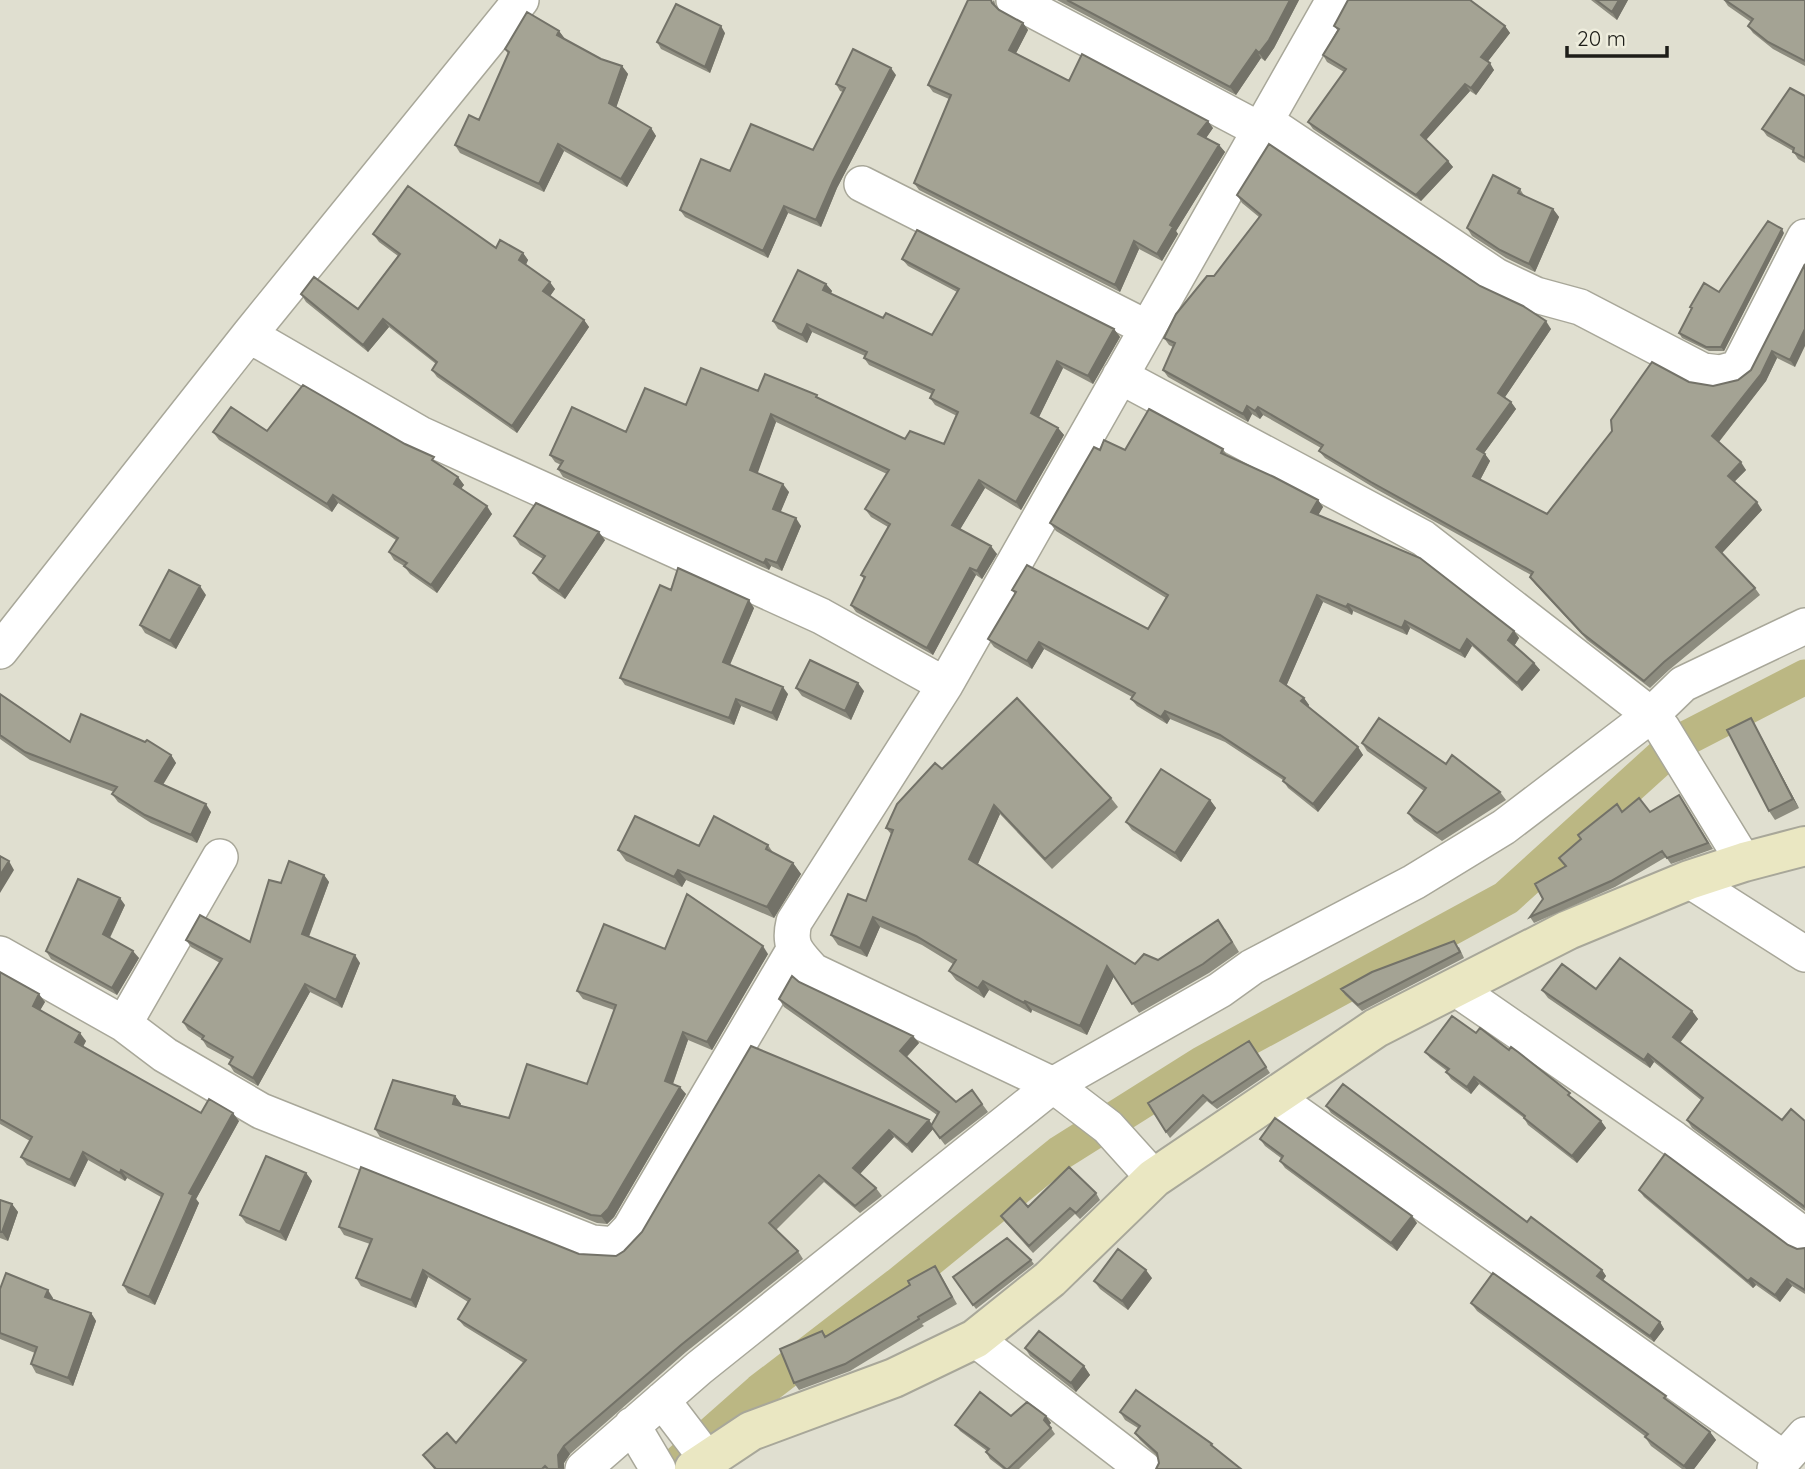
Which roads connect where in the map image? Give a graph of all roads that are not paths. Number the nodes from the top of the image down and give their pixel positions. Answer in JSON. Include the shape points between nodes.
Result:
{"nodes":[{"id":1,"x":521,"y":0,"type":"edge"},
{"id":2,"x":1014,"y":0,"type":"edge"},
{"id":3,"x":1334,"y":0,"type":"edge"},
{"id":4,"x":1262,"y":126,"type":"junction"},
{"id":5,"x":862,"y":184,"type":"dead end"},
{"id":6,"x":1805,"y":237,"type":"edge"},
{"id":7,"x":1147,"y":328,"type":"junction"},
{"id":8,"x":249,"y":335,"type":"junction"},
{"id":9,"x":1120,"y":376,"type":"junction"},
{"id":10,"x":1805,"y":626,"type":"edge"},
{"id":11,"x":0,"y":652,"type":"edge"},
{"id":12,"x":945,"y":685,"type":"junction"},
{"id":13,"x":1657,"y":722,"type":"junction"},
{"id":14,"x":1805,"y":846,"type":"edge"},
{"id":15,"x":220,"y":857,"type":"dead end"},
{"id":16,"x":1744,"y":862,"type":"junction"},
{"id":17,"x":1689,"y":880,"type":"junction"},
{"id":18,"x":794,"y":950,"type":"junction"},
{"id":19,"x":0,"y":954,"type":"edge"},
{"id":20,"x":1805,"y":954,"type":"edge"},
{"id":21,"x":1455,"y":988,"type":"junction"},
{"id":22,"x":124,"y":1024,"type":"junction"},
{"id":23,"x":1062,"y":1092,"type":"junction"},
{"id":24,"x":1274,"y":1097,"type":"junction"},
{"id":25,"x":1154,"y":1178,"type":"junction"},
{"id":26,"x":1805,"y":1236,"type":"edge"},
{"id":27,"x":975,"y":1339,"type":"junction"},
{"id":28,"x":665,"y":1403,"type":"junction"},
{"id":29,"x":635,"y":1429,"type":"junction"},
{"id":30,"x":1788,"y":1454,"type":"edge"},
{"id":31,"x":700,"y":1458,"type":"edge"},
{"id":32,"x":583,"y":1469,"type":"edge"},
{"id":33,"x":658,"y":1469,"type":"edge"},
{"id":34,"x":1144,"y":1469,"type":"edge"}],
"edges":[{"from":1,"to":8,"type":"street"},
{"from":2,"to":4,"type":"street"},
{"from":3,"to":4,"type":"street"},
{"from":4,"to":6,"type":"street","via":[[1496,276],[1536,295],[1580,307],[1703,371],[1738,368]]},
{"from":4,"to":7,"type":"street"},
{"from":5,"to":7,"type":"street"},
{"from":7,"to":9,"type":"street"},
{"from":8,"to":11,"type":"street"},
{"from":8,"to":12,"type":"street","via":[[420,434],[821,616]]},
{"from":9,"to":12,"type":"street"},
{"from":9,"to":13,"type":"street","via":[[1423,538]]},
{"from":10,"to":13,"type":"street","via":[[1682,684]]},
{"from":12,"to":18,"type":"street","via":[[794,922],[790,936]]},
{"from":13,"to":16,"type":"street"},
{"from":13,"to":23,"type":"street","via":[[1504,827],[1414,882],[1252,967]]},
{"from":14,"to":16,"type":"street"},
{"from":15,"to":22,"type":"street"},
{"from":16,"to":17,"type":"street"},
{"from":17,"to":20,"type":"street"},
{"from":17,"to":21,"type":"street","via":[[1569,930]]},
{"from":18,"to":22,"type":"street","via":[[630,1229],[615,1245],[592,1243],[261,1111],[165,1055]]},
{"from":18,"to":23,"type":"street","via":[[813,971]]},
{"from":19,"to":22,"type":"street"},
{"from":21,"to":24,"type":"street","via":[[1376,1028]]},
{"from":21,"to":26,"type":"street"},
{"from":23,"to":25,"type":"street","via":[[1108,1127]]},
{"from":23,"to":28,"type":"street"},
{"from":24,"to":25,"type":"street"},
{"from":24,"to":30,"type":"street"},
{"from":25,"to":27,"type":"street","via":[[1050,1279]]},
{"from":27,"to":31,"type":"street","via":[[894,1378],[751,1431]]},
{"from":27,"to":34,"type":"street"},
{"from":28,"to":29,"type":"street"},
{"from":28,"to":31,"type":"street"},
{"from":29,"to":32,"type":"street"},
{"from":29,"to":33,"type":"street"}]}
